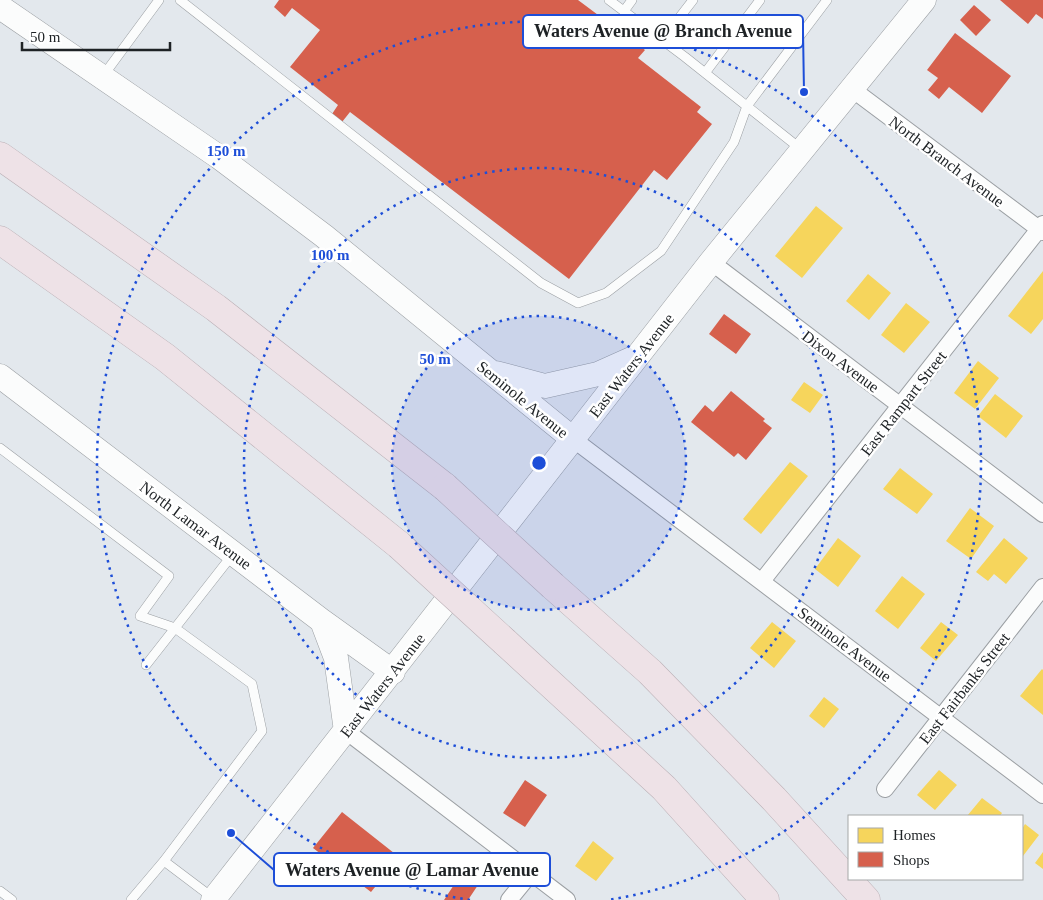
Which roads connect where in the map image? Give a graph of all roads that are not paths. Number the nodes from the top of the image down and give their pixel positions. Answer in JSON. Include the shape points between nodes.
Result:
{"nodes":[{"id":1,"x":159,"y":0,"type":"edge"},
{"id":2,"x":180,"y":0,"type":"edge"},
{"id":3,"x":609,"y":0,"type":"edge"},
{"id":4,"x":632,"y":0,"type":"edge"},
{"id":5,"x":693,"y":0,"type":"edge"},
{"id":6,"x":760,"y":0,"type":"edge"},
{"id":7,"x":827,"y":0,"type":"edge"},
{"id":8,"x":924,"y":0,"type":"edge"},
{"id":9,"x":0,"y":7,"type":"edge"},
{"id":10,"x":624,"y":11,"type":"junction"},
{"id":11,"x":662,"y":40,"type":"junction"},
{"id":12,"x":705,"y":72,"type":"junction"},
{"id":13,"x":103,"y":76,"type":"junction"},
{"id":14,"x":852,"y":89,"type":"junction"},
{"id":15,"x":747,"y":106,"type":"junction"},
{"id":16,"x":802,"y":150,"type":"junction"},
{"id":17,"x":0,"y":156,"type":"edge"},
{"id":18,"x":1042,"y":228,"type":"edge"},
{"id":19,"x":0,"y":240,"type":"edge"},
{"id":20,"x":711,"y":262,"type":"junction"},
{"id":21,"x":638,"y":357,"type":"junction"},
{"id":22,"x":487,"y":371,"type":"junction"},
{"id":23,"x":0,"y":376,"type":"edge"},
{"id":24,"x":900,"y":406,"type":"junction"},
{"id":25,"x":573,"y":439,"type":"junction"},
{"id":26,"x":0,"y":448,"type":"edge"},
{"id":27,"x":1043,"y":514,"type":"edge"},
{"id":28,"x":234,"y":554,"type":"junction"},
{"id":29,"x":762,"y":581,"type":"junction"},
{"id":30,"x":1043,"y":587,"type":"edge"},
{"id":31,"x":322,"y":622,"type":"junction"},
{"id":32,"x":175,"y":628,"type":"junction"},
{"id":33,"x":146,"y":665,"type":"dead end"},
{"id":34,"x":392,"y":672,"type":"junction"},
{"id":35,"x":941,"y":717,"type":"junction"},
{"id":36,"x":346,"y":731,"type":"junction"},
{"id":37,"x":885,"y":790,"type":"dead end"},
{"id":38,"x":1043,"y":795,"type":"edge"},
{"id":39,"x":164,"y":861,"type":"junction"},
{"id":40,"x":530,"y":873,"type":"junction"},
{"id":41,"x":0,"y":890,"type":"edge"},
{"id":42,"x":12,"y":900,"type":"edge"},
{"id":43,"x":131,"y":900,"type":"edge"},
{"id":44,"x":214,"y":900,"type":"edge"},
{"id":45,"x":509,"y":900,"type":"edge"},
{"id":46,"x":566,"y":900,"type":"edge"},
{"id":47,"x":765,"y":900,"type":"edge"},
{"id":48,"x":866,"y":900,"type":"edge"}],
"edges":[{"from":1,"to":13,"type":"lane"},
{"from":2,"to":15,"type":"lane","via":[[542,283],[578,303],[606,293],[661,251],[734,142]]},
{"from":3,"to":10,"type":"lane"},
{"from":4,"to":10,"type":"lane"},
{"from":5,"to":11,"type":"lane"},
{"from":6,"to":12,"type":"lane"},
{"from":7,"to":15,"type":"lane"},
{"from":8,"to":14,"type":"main road","name":"East Waters Avenue"},
{"from":9,"to":13,"type":"main road","name":"Seminole Avenue"},
{"from":10,"to":11,"type":"lane"},
{"from":11,"to":12,"type":"lane"},
{"from":12,"to":15,"type":"lane"},
{"from":13,"to":22,"type":"main road","name":"Seminole Avenue","via":[[324,236]]},
{"from":14,"to":16,"type":"main road","name":"East Waters Avenue"},
{"from":14,"to":18,"type":"street","name":"North Branch Avenue"},
{"from":15,"to":16,"type":"lane"},
{"from":16,"to":20,"type":"main road","name":"East Waters Avenue"},
{"from":17,"to":48,"type":"highway","bridge":true,"via":[[216,308],[445,486],[650,672],[774,799]]},
{"from":18,"to":24,"type":"street","name":"East Rampart Street"},
{"from":19,"to":47,"type":"highway","bridge":true,"via":[[165,356],[399,545],[664,788]]},
{"from":20,"to":21,"type":"main road","name":"East Waters Avenue"},
{"from":20,"to":24,"type":"street","name":"Dixon Avenue"},
{"from":21,"to":22,"type":"main road","via":[[598,374],[545,386]]},
{"from":21,"to":25,"type":"main road","name":"East Waters Avenue"},
{"from":22,"to":25,"type":"main road","name":"Seminole Avenue"},
{"from":23,"to":28,"type":"main road","name":"North Lamar Avenue"},
{"from":24,"to":27,"type":"street","name":"Dixon Avenue"},
{"from":24,"to":29,"type":"street","name":"East Rampart Street"},
{"from":25,"to":29,"type":"street","name":"Seminole Avenue"},
{"from":25,"to":34,"type":"main road","name":"East Waters Avenue"},
{"from":26,"to":32,"type":"lane","via":[[169,576],[140,616]]},
{"from":28,"to":31,"type":"main road","name":"North Lamar Avenue"},
{"from":28,"to":32,"type":"lane"},
{"from":29,"to":35,"type":"street","name":"Seminole Avenue"},
{"from":30,"to":35,"type":"street","name":"East Fairbanks Street"},
{"from":31,"to":34,"type":"main road","name":"North Lamar Avenue"},
{"from":31,"to":36,"type":"main road","via":[[336,658]]},
{"from":32,"to":33,"type":"lane"},
{"from":32,"to":39,"type":"lane","via":[[252,684],[262,731]]},
{"from":34,"to":36,"type":"main road","name":"East Waters Avenue"},
{"from":35,"to":37,"type":"street","name":"East Fairbanks Street"},
{"from":35,"to":38,"type":"street","name":"Seminole Avenue"},
{"from":36,"to":40,"type":"street"},
{"from":36,"to":44,"type":"main road","name":"East Waters Avenue"},
{"from":39,"to":43,"type":"lane"},
{"from":39,"to":44,"type":"lane"},
{"from":40,"to":45,"type":"street"},
{"from":40,"to":46,"type":"street"},
{"from":41,"to":42,"type":"lane"}]}
